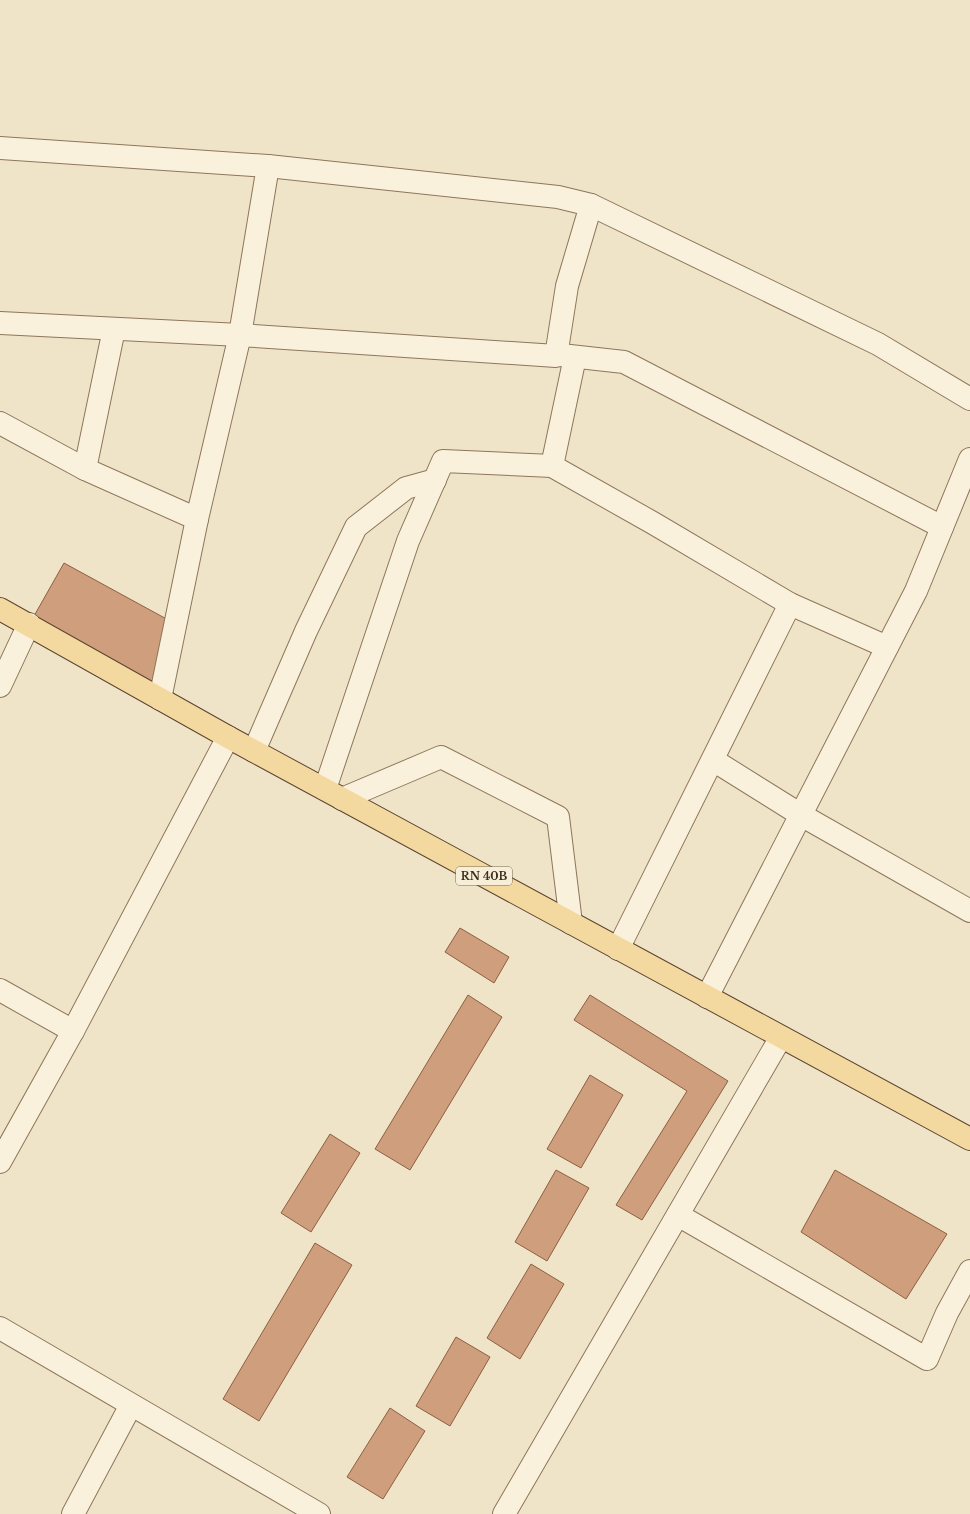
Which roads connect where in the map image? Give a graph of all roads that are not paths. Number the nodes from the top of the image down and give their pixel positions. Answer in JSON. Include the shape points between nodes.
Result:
{"nodes":[{"id":1,"x":0,"y":148,"type":"edge"},
{"id":2,"x":268,"y":166,"type":"junction"},
{"id":3,"x":591,"y":205,"type":"junction"},
{"id":4,"x":0,"y":323,"type":"edge"},
{"id":5,"x":114,"y":328,"type":"junction"},
{"id":6,"x":240,"y":335,"type":"junction"},
{"id":7,"x":566,"y":355,"type":"junction"},
{"id":8,"x":970,"y":399,"type":"edge"},
{"id":9,"x":0,"y":423,"type":"edge"},
{"id":10,"x":970,"y":459,"type":"edge"},
{"id":11,"x":552,"y":466,"type":"junction"},
{"id":12,"x":85,"y":469,"type":"junction"},
{"id":13,"x":435,"y":480,"type":"junction"},
{"id":14,"x":197,"y":519,"type":"junction"},
{"id":15,"x":942,"y":527,"type":"junction"},
{"id":16,"x":790,"y":604,"type":"junction"},
{"id":17,"x":0,"y":609,"type":"edge"},
{"id":18,"x":29,"y":624,"type":"junction"},
{"id":19,"x":887,"y":647,"type":"junction"},
{"id":20,"x":0,"y":686,"type":"edge"},
{"id":21,"x":160,"y":699,"type":"junction"},
{"id":22,"x":228,"y":737,"type":"junction"},
{"id":23,"x":254,"y":751,"type":"junction"},
{"id":24,"x":713,"y":760,"type":"junction"},
{"id":25,"x":333,"y":794,"type":"junction"},
{"id":26,"x":801,"y":815,"type":"junction"},
{"id":27,"x":970,"y":911,"type":"edge"},
{"id":28,"x":571,"y":923,"type":"junction"},
{"id":29,"x":618,"y":949,"type":"junction"},
{"id":30,"x":0,"y":990,"type":"edge"},
{"id":31,"x":707,"y":997,"type":"junction"},
{"id":32,"x":73,"y":1031,"type":"junction"},
{"id":33,"x":781,"y":1037,"type":"junction"},
{"id":34,"x":970,"y":1139,"type":"edge"},
{"id":35,"x":0,"y":1162,"type":"edge"},
{"id":36,"x":678,"y":1214,"type":"junction"},
{"id":37,"x":970,"y":1272,"type":"edge"},
{"id":38,"x":0,"y":1328,"type":"edge"},
{"id":39,"x":131,"y":1404,"type":"junction"},
{"id":40,"x":73,"y":1514,"type":"edge"},
{"id":41,"x":319,"y":1514,"type":"edge"},
{"id":42,"x":504,"y":1514,"type":"edge"}],
"edges":[{"from":1,"to":2,"type":"street"},
{"from":2,"to":3,"type":"street","via":[[558,197]]},
{"from":2,"to":6,"type":"street"},
{"from":3,"to":7,"type":"street","via":[[567,286]]},
{"from":3,"to":8,"type":"street","via":[[878,344]]},
{"from":4,"to":5,"type":"street"},
{"from":5,"to":6,"type":"street"},
{"from":5,"to":12,"type":"street"},
{"from":6,"to":7,"type":"street"},
{"from":6,"to":14,"type":"street"},
{"from":7,"to":11,"type":"street"},
{"from":7,"to":15,"type":"street","via":[[624,362]]},
{"from":9,"to":12,"type":"street"},
{"from":10,"to":15,"type":"street"},
{"from":11,"to":13,"type":"street","via":[[443,461]]},
{"from":11,"to":16,"type":"street"},
{"from":12,"to":14,"type":"street"},
{"from":13,"to":23,"type":"street","via":[[406,488],[356,527],[306,631]]},
{"from":13,"to":25,"type":"street","via":[[408,541]]},
{"from":14,"to":21,"type":"street"},
{"from":15,"to":19,"type":"street","via":[[916,591]]},
{"from":16,"to":19,"type":"street"},
{"from":16,"to":24,"type":"street"},
{"from":17,"to":18,"type":"main road","number":"RN 40B"},
{"from":18,"to":20,"type":"street"},
{"from":18,"to":21,"type":"main road","number":"RN 40B"},
{"from":19,"to":26,"type":"street"},
{"from":21,"to":22,"type":"main road","number":"RN 40B"},
{"from":22,"to":23,"type":"main road","number":"RN 40B"},
{"from":22,"to":32,"type":"street"},
{"from":23,"to":25,"type":"main road","number":"RN 40B"},
{"from":24,"to":26,"type":"street"},
{"from":24,"to":29,"type":"street"},
{"from":25,"to":28,"type":"main road","number":"RN 40B"},
{"from":25,"to":28,"type":"street","via":[[441,757],[558,817]]},
{"from":26,"to":27,"type":"street"},
{"from":26,"to":31,"type":"street"},
{"from":28,"to":29,"type":"main road","number":"RN 40B"},
{"from":29,"to":31,"type":"main road","number":"RN 40B"},
{"from":30,"to":32,"type":"street"},
{"from":31,"to":33,"type":"main road","number":"RN 40B"},
{"from":32,"to":35,"type":"street"},
{"from":33,"to":34,"type":"main road","number":"RN 40B"},
{"from":33,"to":36,"type":"street"},
{"from":36,"to":37,"type":"street","via":[[927,1359],[947,1313]]},
{"from":36,"to":42,"type":"street"},
{"from":38,"to":39,"type":"street"},
{"from":39,"to":40,"type":"street"},
{"from":39,"to":41,"type":"street"}]}
